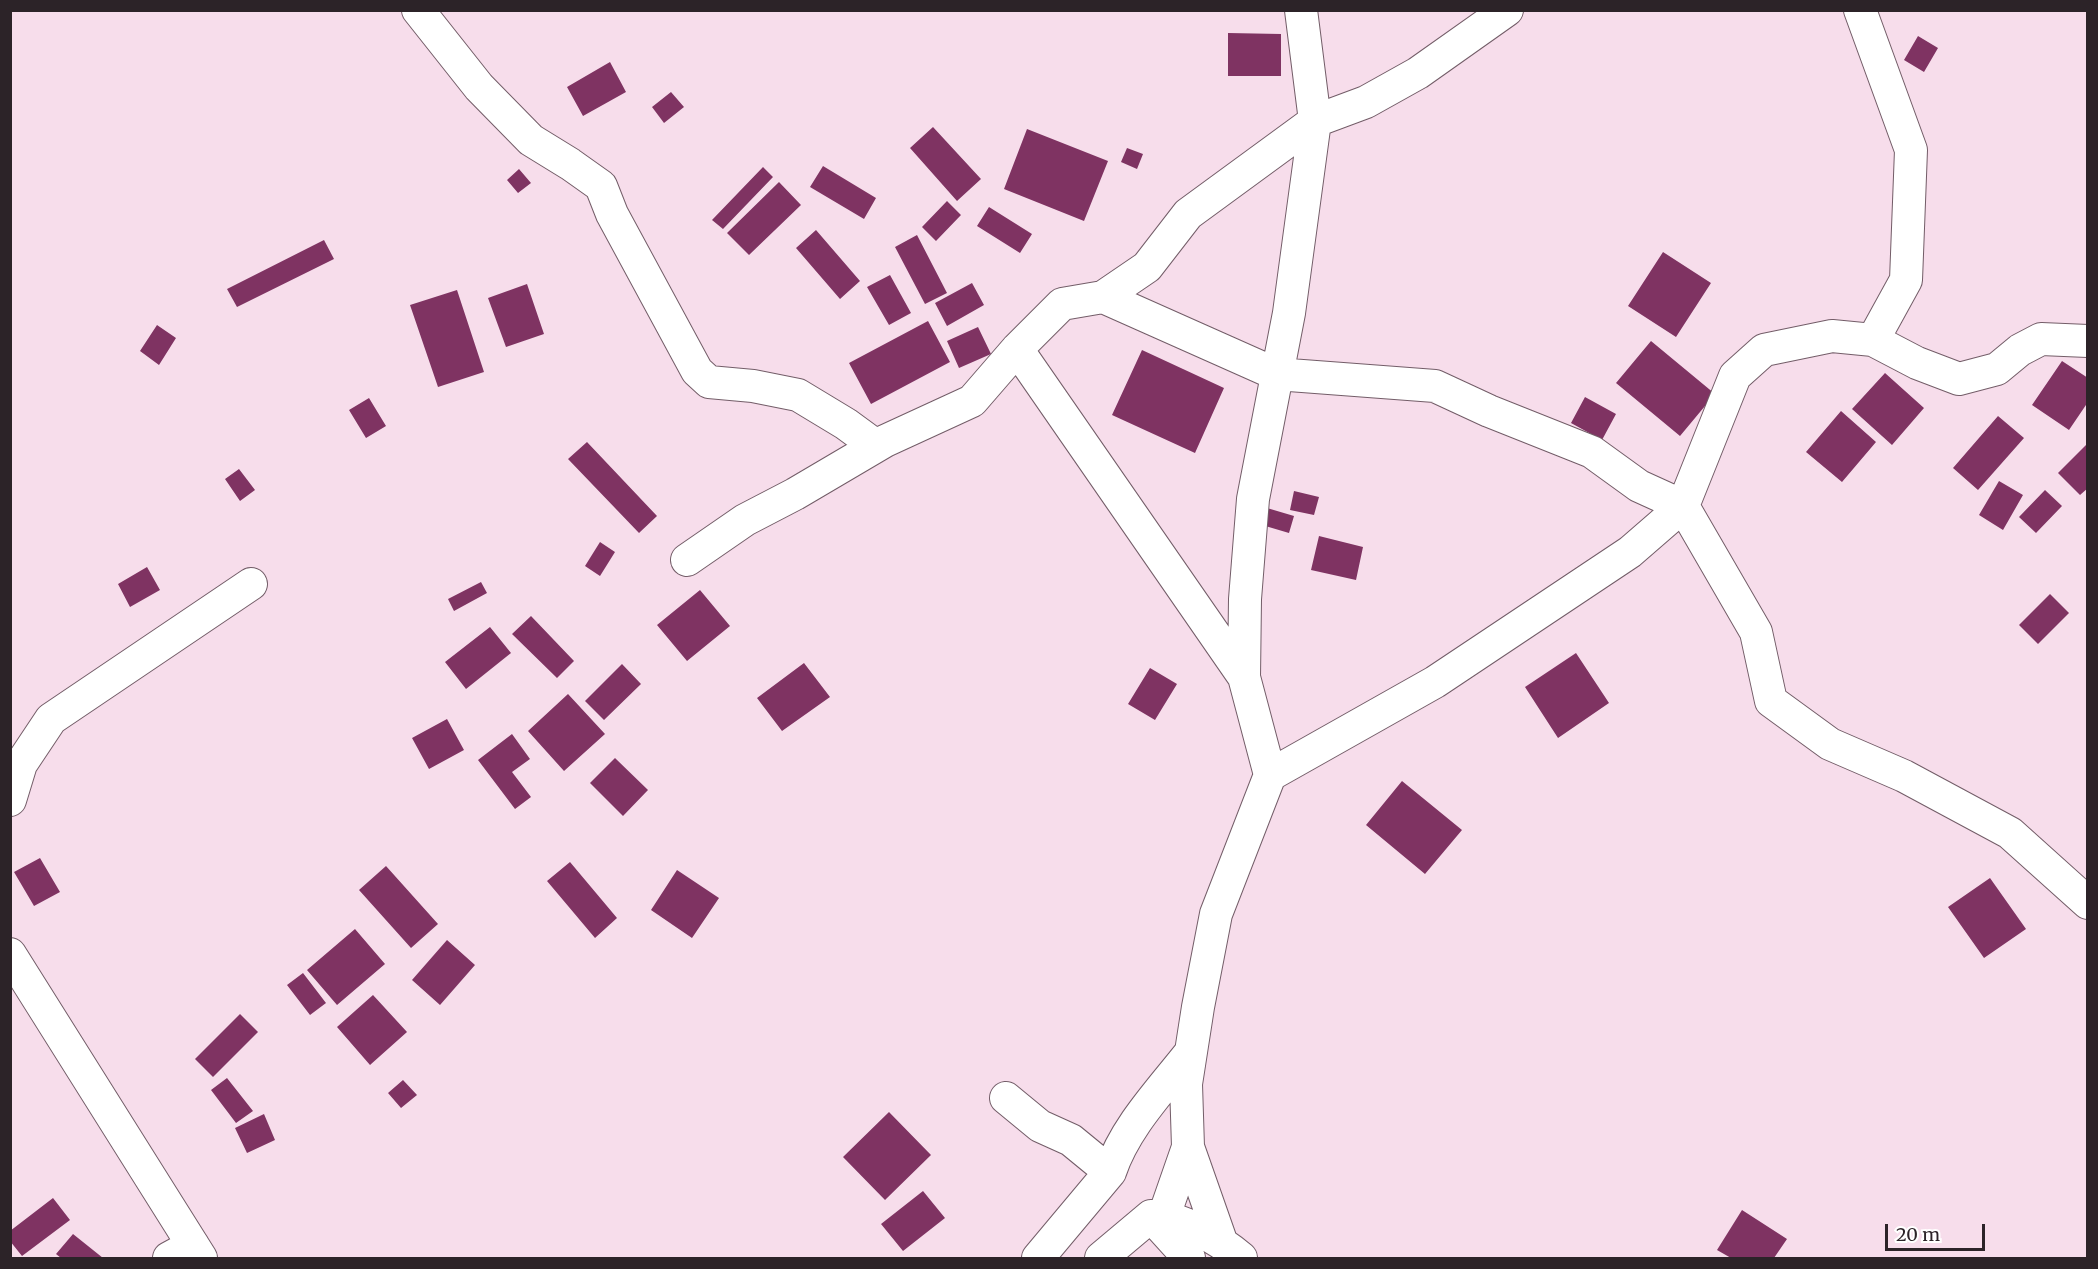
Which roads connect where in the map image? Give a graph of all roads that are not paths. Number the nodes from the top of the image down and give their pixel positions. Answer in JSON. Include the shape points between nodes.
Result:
{"nodes":[{"id":1,"x":418,"y":10,"type":"edge"},
{"id":2,"x":1301,"y":10,"type":"edge"},
{"id":3,"x":1507,"y":10,"type":"edge"},
{"id":4,"x":1860,"y":10,"type":"edge"},
{"id":5,"x":1315,"y":121,"type":"junction"},
{"id":6,"x":1103,"y":297,"type":"junction"},
{"id":7,"x":1873,"y":340,"type":"junction"},
{"id":8,"x":2088,"y":341,"type":"edge"},
{"id":9,"x":1017,"y":349,"type":"junction"},
{"id":10,"x":1276,"y":374,"type":"junction"},
{"id":11,"x":876,"y":446,"type":"junction"},
{"id":12,"x":1683,"y":506,"type":"junction"},
{"id":13,"x":687,"y":560,"type":"dead end"},
{"id":14,"x":251,"y":584,"type":"dead end"},
{"id":15,"x":1244,"y":677,"type":"junction"},
{"id":16,"x":1270,"y":775,"type":"junction"},
{"id":17,"x":10,"y":800,"type":"edge"},
{"id":18,"x":2088,"y":903,"type":"edge"},
{"id":19,"x":10,"y":954,"type":"edge"},
{"id":20,"x":1190,"y":1053,"type":"junction"},
{"id":21,"x":1006,"y":1098,"type":"dead end"},
{"id":22,"x":1188,"y":1147,"type":"junction"},
{"id":23,"x":1110,"y":1172,"type":"junction"},
{"id":24,"x":1157,"y":1216,"type":"junction"},
{"id":25,"x":1231,"y":1250,"type":"edge"},
{"id":26,"x":187,"y":1254,"type":"edge"},
{"id":27,"x":1038,"y":1258,"type":"edge"},
{"id":28,"x":1101,"y":1258,"type":"edge"},
{"id":29,"x":1189,"y":1258,"type":"edge"}],
"edges":[{"from":1,"to":11,"type":"street","via":[[479,87],[531,140],[601,186],[612,214],[697,371],[709,382],[798,395]]},
{"from":2,"to":5,"type":"street"},
{"from":3,"to":5,"type":"street","via":[[1418,73],[1366,102]]},
{"from":4,"to":7,"type":"street","via":[[1911,150],[1906,280]]},
{"from":5,"to":6,"type":"street","via":[[1188,214],[1147,267]]},
{"from":5,"to":10,"type":"street","via":[[1289,313]]},
{"from":6,"to":9,"type":"street","via":[[1062,304]]},
{"from":6,"to":10,"type":"street"},
{"from":7,"to":8,"type":"street","via":[[1959,379],[1997,369],[2041,339]]},
{"from":7,"to":12,"type":"street","via":[[1832,336],[1764,350],[1735,376]]},
{"from":9,"to":11,"type":"street","via":[[972,401]]},
{"from":9,"to":15,"type":"street"},
{"from":10,"to":12,"type":"street","via":[[1435,386],[1592,452],[1639,486]]},
{"from":10,"to":15,"type":"street","via":[[1253,499]]},
{"from":11,"to":13,"type":"street","via":[[745,520]]},
{"from":12,"to":16,"type":"street","via":[[1630,552],[1435,682]]},
{"from":12,"to":18,"type":"street","via":[[1756,632],[1771,701],[1830,744],[1904,776],[2010,832]]},
{"from":14,"to":17,"type":"street","via":[[51,719],[21,764]]},
{"from":15,"to":16,"type":"street"},
{"from":16,"to":20,"type":"street","via":[[1216,914]]},
{"from":19,"to":26,"type":"street"},
{"from":20,"to":22,"type":"street","via":[[1186,1084]]},
{"from":20,"to":23,"type":"street","via":[[1133,1127]]},
{"from":21,"to":23,"type":"street","via":[[1040,1126],[1071,1140]]},
{"from":22,"to":24,"type":"street"},
{"from":22,"to":25,"type":"street"},
{"from":23,"to":27,"type":"street"},
{"from":24,"to":25,"type":"street"},
{"from":24,"to":28,"type":"street"},
{"from":24,"to":29,"type":"street"}]}
